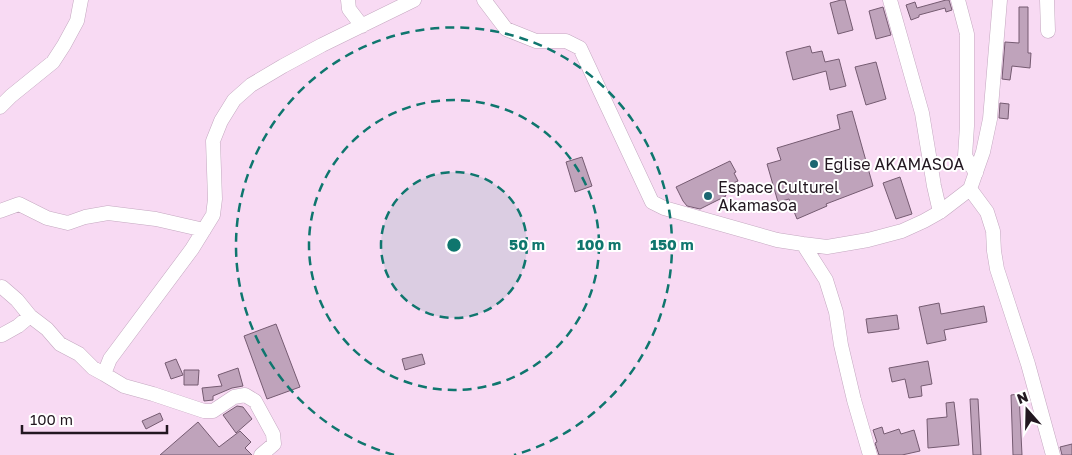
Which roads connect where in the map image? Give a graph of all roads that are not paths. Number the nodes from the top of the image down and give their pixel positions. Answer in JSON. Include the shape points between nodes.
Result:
{"nodes":[{"id":1,"x":81,"y":0,"type":"edge"},
{"id":2,"x":348,"y":0,"type":"edge"},
{"id":3,"x":414,"y":0,"type":"edge"},
{"id":4,"x":484,"y":0,"type":"edge"},
{"id":5,"x":890,"y":0,"type":"edge"},
{"id":6,"x":958,"y":0,"type":"edge"},
{"id":7,"x":1000,"y":0,"type":"edge"},
{"id":8,"x":1047,"y":0,"type":"edge"},
{"id":9,"x":362,"y":26,"type":"junction"},
{"id":10,"x":1048,"y":31,"type":"dead end"},
{"id":11,"x":0,"y":107,"type":"edge"},
{"id":12,"x":976,"y":173,"type":"junction"},
{"id":13,"x":970,"y":189,"type":"junction"},
{"id":14,"x":0,"y":211,"type":"edge"},
{"id":15,"x":940,"y":212,"type":"junction"},
{"id":16,"x":204,"y":230,"type":"junction"},
{"id":17,"x":803,"y":244,"type":"junction"},
{"id":18,"x":2,"y":287,"type":"dead end"},
{"id":19,"x":30,"y":316,"type":"junction"},
{"id":20,"x":0,"y":335,"type":"edge"},
{"id":21,"x":104,"y":374,"type":"junction"},
{"id":22,"x":262,"y":455,"type":"edge"},
{"id":23,"x":870,"y":455,"type":"edge"},
{"id":24,"x":1052,"y":455,"type":"edge"}],
"edges":[{"from":1,"to":11,"type":"street","via":[[77,21],[52,62]]},
{"from":2,"to":9,"type":"street","via":[[349,9]]},
{"from":3,"to":9,"type":"street"},
{"from":4,"to":17,"type":"street","via":[[506,29],[536,41],[566,41],[580,48],[652,202],[777,240]]},
{"from":5,"to":15,"type":"street","via":[[922,113]]},
{"from":6,"to":12,"type":"street","via":[[967,34],[964,156]]},
{"from":7,"to":12,"type":"street","via":[[990,119]]},
{"from":8,"to":10,"type":"street"},
{"from":9,"to":16,"type":"street","via":[[251,84],[234,100],[213,141],[215,199],[213,214]]},
{"from":12,"to":13,"type":"street"},
{"from":13,"to":15,"type":"street"},
{"from":13,"to":24,"type":"street","via":[[987,212],[993,231],[997,269],[1028,364]]},
{"from":14,"to":16,"type":"street","via":[[19,204],[47,218],[68,223],[85,216],[108,213]]},
{"from":15,"to":17,"type":"street","via":[[902,231],[868,240],[827,247]]},
{"from":16,"to":21,"type":"street","via":[[110,359]]},
{"from":17,"to":23,"type":"street","via":[[826,280]]},
{"from":18,"to":19,"type":"street"},
{"from":19,"to":20,"type":"street"},
{"from":19,"to":21,"type":"street","via":[[60,344]]},
{"from":21,"to":22,"type":"street","via":[[124,386],[204,412],[213,411],[234,397],[244,395],[255,401],[273,434],[274,444]]}]}
